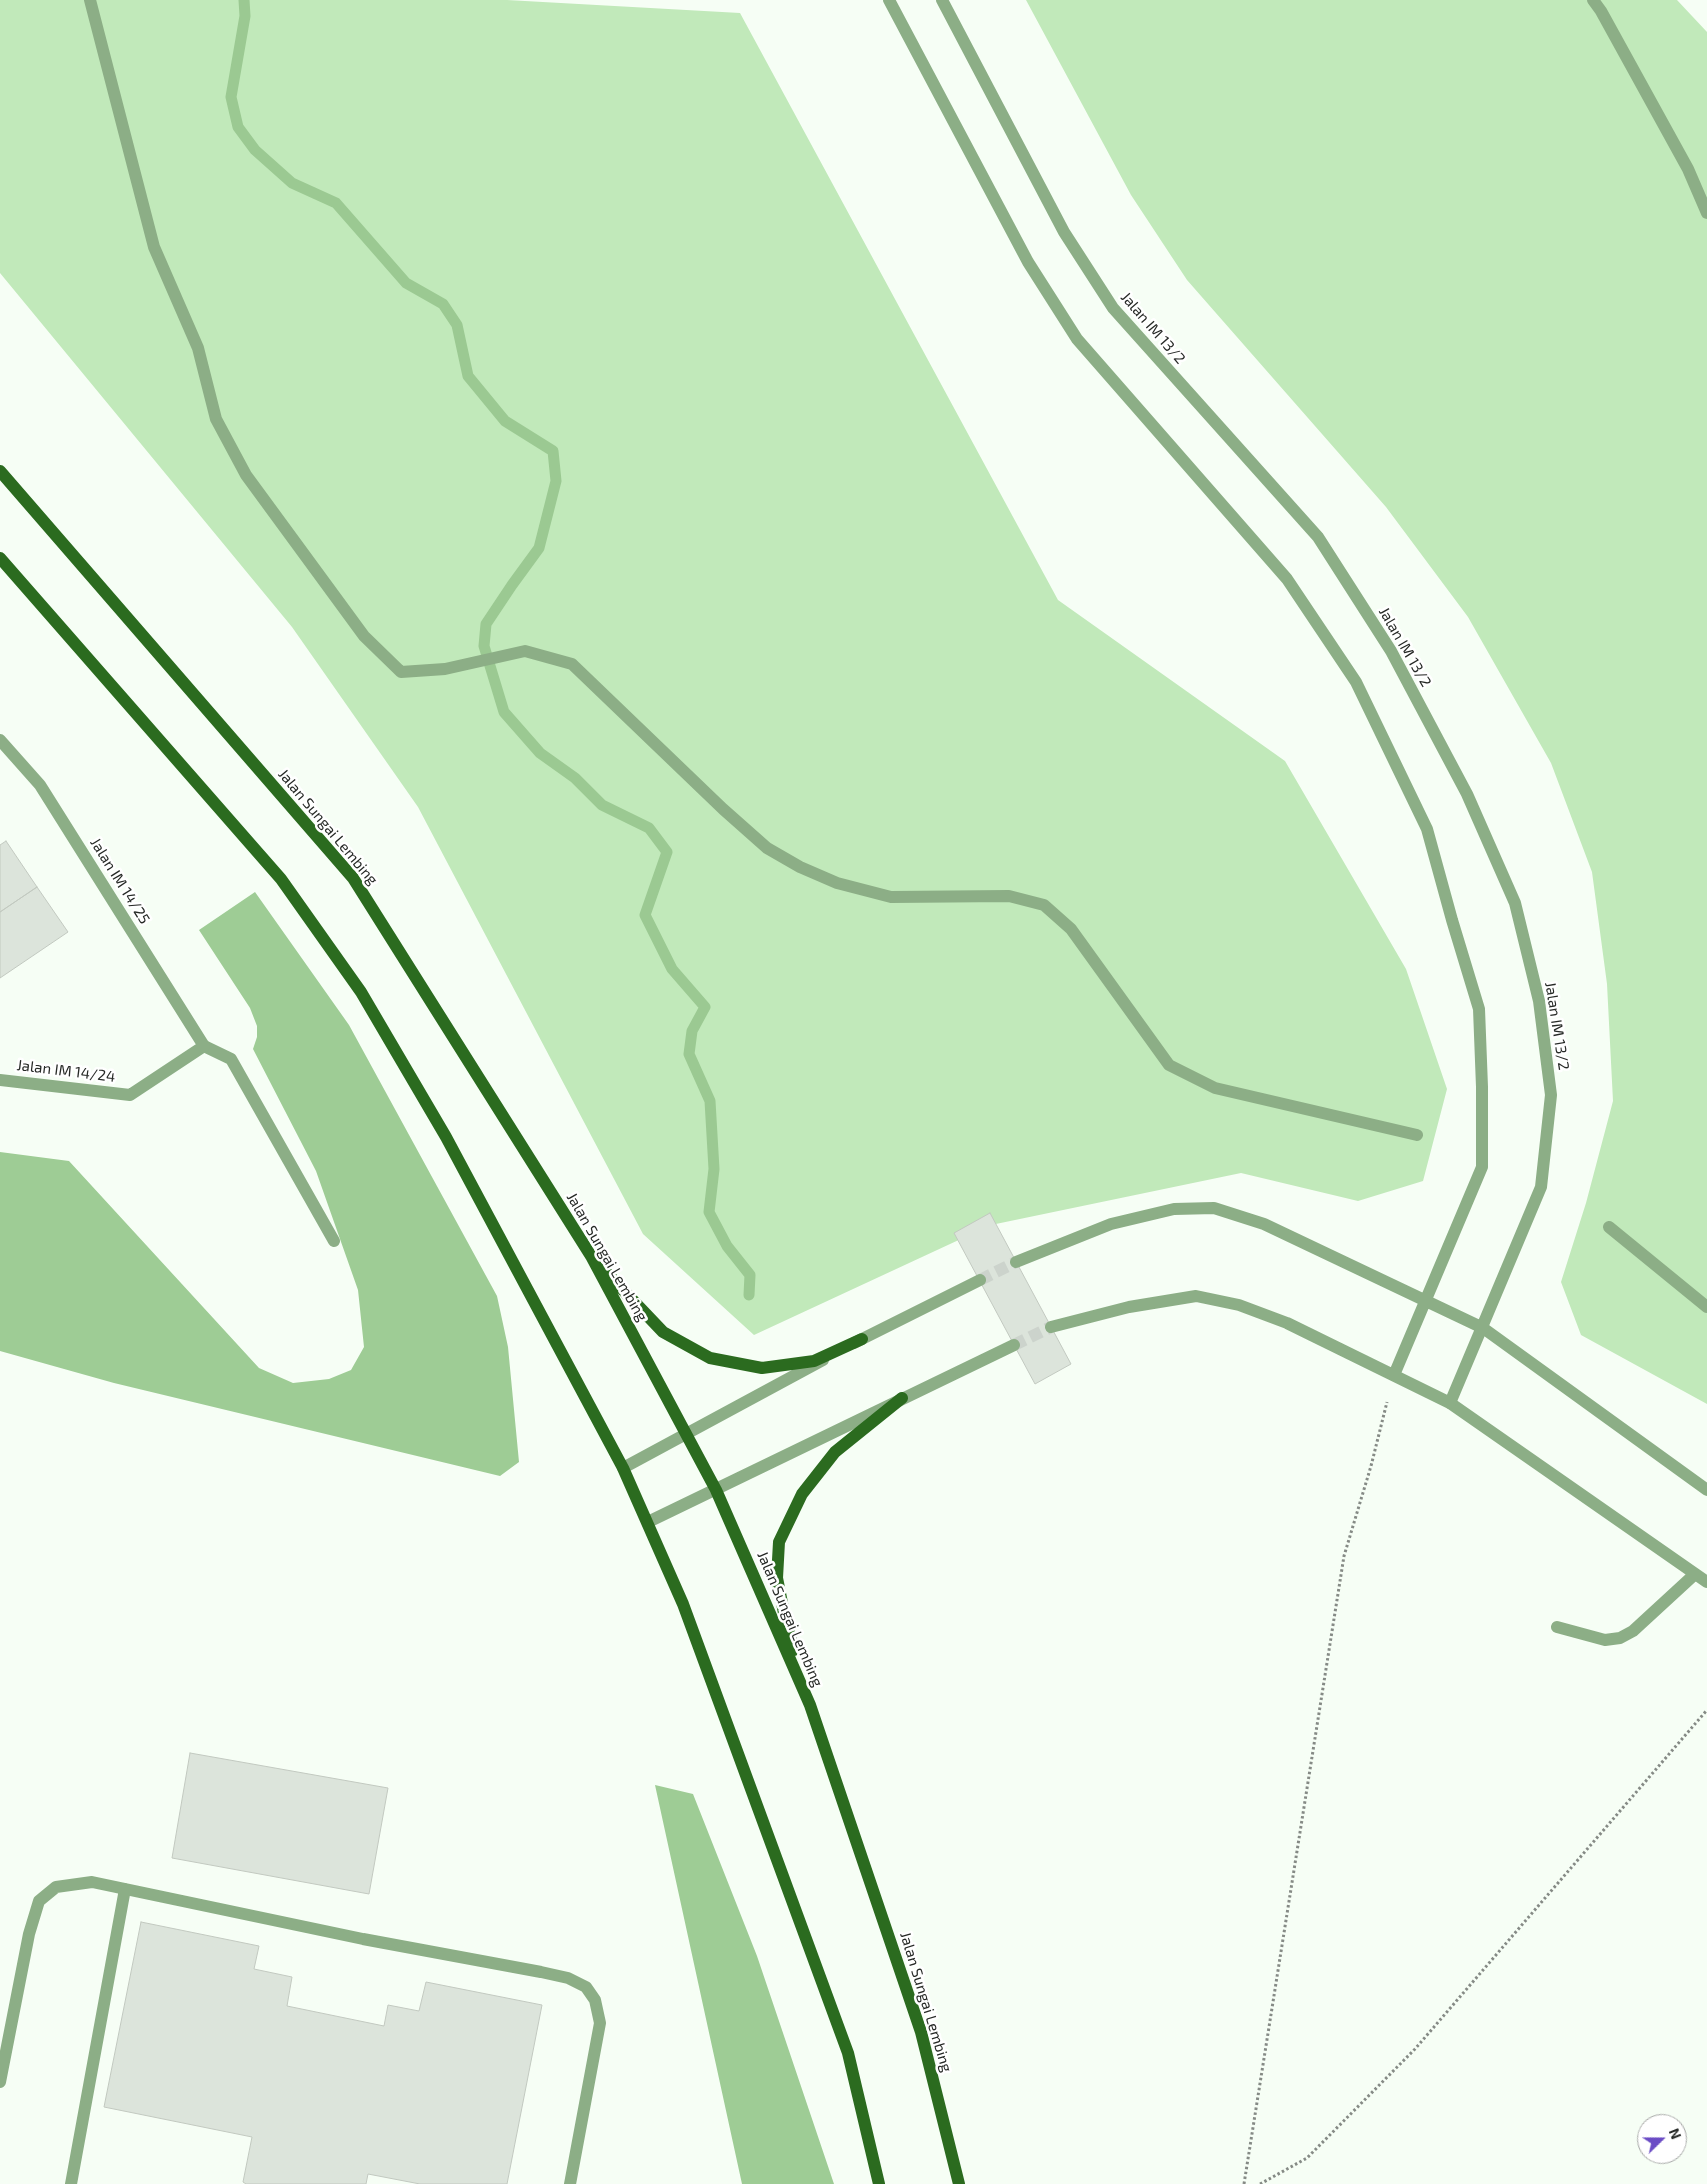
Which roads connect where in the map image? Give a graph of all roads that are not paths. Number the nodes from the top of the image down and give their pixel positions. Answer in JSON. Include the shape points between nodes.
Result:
{"nodes":[{"id":1,"x":90,"y":0,"type":"edge"},
{"id":2,"x":889,"y":0,"type":"edge"},
{"id":3,"x":942,"y":0,"type":"edge"},
{"id":4,"x":1593,"y":0,"type":"edge"},
{"id":5,"x":1707,"y":213,"type":"edge"},
{"id":6,"x":0,"y":471,"type":"edge"},
{"id":7,"x":0,"y":558,"type":"edge"},
{"id":8,"x":0,"y":740,"type":"edge"},
{"id":9,"x":204,"y":1046,"type":"junction"},
{"id":10,"x":0,"y":1080,"type":"edge"},
{"id":11,"x":1417,"y":1135,"type":"dead end"},
{"id":12,"x":1609,"y":1227,"type":"dead end"},
{"id":13,"x":334,"y":1241,"type":"dead end"},
{"id":14,"x":591,"y":1256,"type":"junction"},
{"id":15,"x":1016,"y":1262,"type":"tunnel mouth"},
{"id":16,"x":980,"y":1280,"type":"tunnel mouth"},
{"id":17,"x":1426,"y":1300,"type":"junction"},
{"id":18,"x":1707,"y":1307,"type":"edge"},
{"id":19,"x":1051,"y":1328,"type":"tunnel mouth"},
{"id":20,"x":1483,"y":1328,"type":"junction"},
{"id":21,"x":862,"y":1339,"type":"junction"},
{"id":22,"x":1014,"y":1345,"type":"tunnel mouth"},
{"id":23,"x":1394,"y":1375,"type":"junction"},
{"id":24,"x":902,"y":1398,"type":"junction"},
{"id":25,"x":1450,"y":1403,"type":"junction"},
{"id":26,"x":686,"y":1435,"type":"junction"},
{"id":27,"x":623,"y":1468,"type":"junction"},
{"id":28,"x":716,"y":1490,"type":"junction"},
{"id":29,"x":1707,"y":1490,"type":"edge"},
{"id":30,"x":648,"y":1522,"type":"junction"},
{"id":31,"x":1695,"y":1574,"type":"junction"},
{"id":32,"x":1707,"y":1582,"type":"edge"},
{"id":33,"x":1557,"y":1627,"type":"dead end"},
{"id":34,"x":810,"y":1705,"type":"junction"},
{"id":35,"x":125,"y":1889,"type":"junction"},
{"id":36,"x":0,"y":2082,"type":"edge"},
{"id":37,"x":71,"y":2184,"type":"edge"},
{"id":38,"x":570,"y":2184,"type":"edge"},
{"id":39,"x":878,"y":2184,"type":"edge"},
{"id":40,"x":959,"y":2184,"type":"edge"}],
"edges":[{"from":1,"to":11,"type":"street","via":[[154,247],[198,348],[216,419],[246,475],[364,636],[401,672],[445,669],[525,651],[572,664],[722,809],[767,848],[800,867],[837,883],[892,897],[1009,896],[1044,905],[1071,929],[1169,1065],[1215,1088]]},
{"from":2,"to":17,"type":"street","via":[[1028,262],[1077,339],[1287,580],[1356,682],[1427,829],[1479,1009],[1482,1167]]},
{"from":3,"to":20,"type":"street","name":"Jalan IM 13/2","via":[[1064,232],[1113,308],[1318,537],[1391,651],[1467,794],[1515,903],[1539,1001],[1551,1095],[1541,1187]]},
{"from":4,"to":5,"type":"street","via":[[1688,169]]},
{"from":6,"to":14,"type":"main road","name":"Jalan Sungai Lembing","via":[[353,878]]},
{"from":7,"to":27,"type":"main road","via":[[281,880],[361,992],[446,1136]]},
{"from":8,"to":9,"type":"street","name":"Jalan IM 14/25","via":[[40,785]]},
{"from":9,"to":10,"type":"street","name":"Jalan IM 14/24","via":[[130,1094]]},
{"from":9,"to":13,"type":"street","via":[[231,1059]]},
{"from":12,"to":18,"type":"street"},
{"from":14,"to":21,"type":"main road","via":[[663,1332],[710,1358],[762,1368],[814,1361]]},
{"from":14,"to":26,"type":"main road","name":"Jalan Sungai Lembing"},
{"from":15,"to":17,"type":"street","via":[[1111,1224],[1174,1209],[1214,1208],[1264,1224]]},
{"from":16,"to":21,"type":"street"},
{"from":17,"to":20,"type":"street"},
{"from":17,"to":23,"type":"street"},
{"from":19,"to":23,"type":"street","via":[[1129,1307],[1196,1296],[1239,1305],[1288,1323]]},
{"from":20,"to":25,"type":"street","name":"Jalan IM 13/2"},
{"from":20,"to":29,"type":"street"},
{"from":21,"to":26,"type":"street"},
{"from":22,"to":24,"type":"street"},
{"from":23,"to":25,"type":"street"},
{"from":24,"to":28,"type":"street"},
{"from":24,"to":34,"type":"main road","via":[[835,1452],[802,1494],[779,1542],[777,1578]]},
{"from":25,"to":31,"type":"street"},
{"from":26,"to":27,"type":"street"},
{"from":26,"to":28,"type":"main road","name":"Jalan Sungai Lembing"},
{"from":27,"to":30,"type":"main road"},
{"from":28,"to":30,"type":"street"},
{"from":28,"to":34,"type":"main road","name":"Jalan Sungai Lembing"},
{"from":30,"to":39,"type":"main road","via":[[686,1613],[848,2053]]},
{"from":31,"to":32,"type":"street"},
{"from":31,"to":33,"type":"street","via":[[1633,1631],[1620,1638],[1605,1640]]},
{"from":34,"to":40,"type":"main road","name":"Jalan Sungai Lembing","via":[[921,2032]]},
{"from":35,"to":36,"type":"street","via":[[92,1882],[56,1887],[39,1901],[27,1943]]},
{"from":35,"to":37,"type":"street"},
{"from":35,"to":38,"type":"street","via":[[541,1972],[568,1978],[586,1987],[596,2000],[600,2023]]}]}
